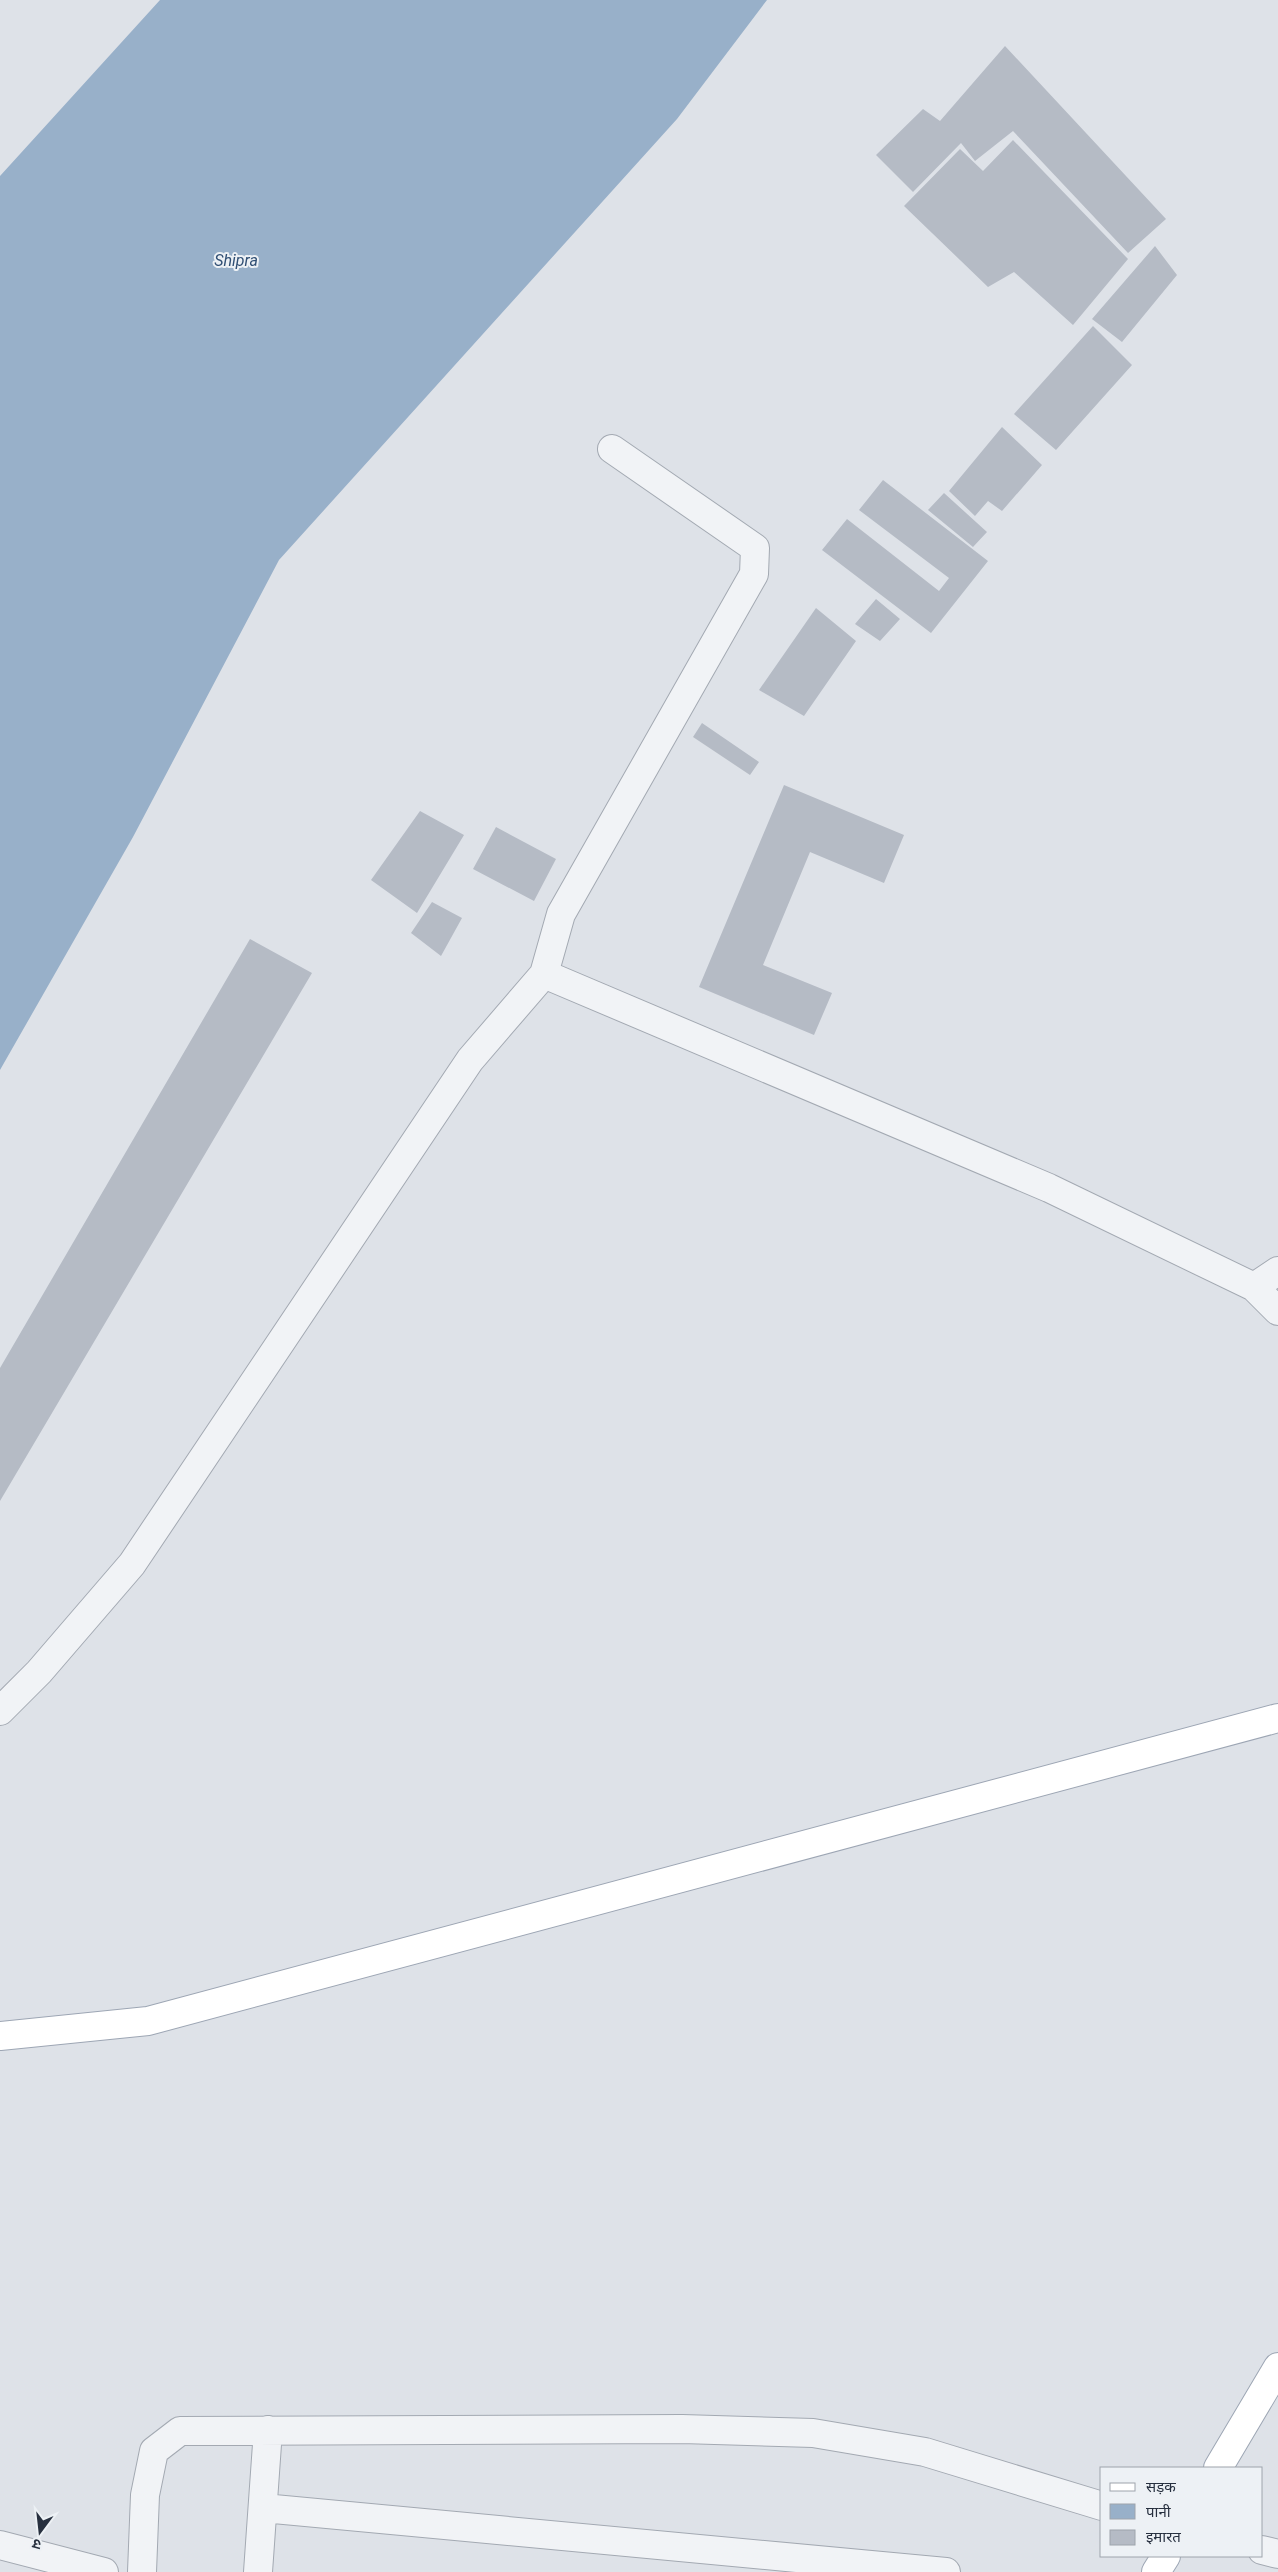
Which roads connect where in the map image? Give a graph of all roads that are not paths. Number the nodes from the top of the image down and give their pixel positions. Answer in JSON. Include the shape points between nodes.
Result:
{"nodes":[{"id":1,"x":612,"y":449,"type":"dead end"},
{"id":2,"x":544,"y":974,"type":"junction"},
{"id":3,"x":1278,"y":1271,"type":"edge"},
{"id":4,"x":1254,"y":1287,"type":"junction"},
{"id":5,"x":1278,"y":1311,"type":"edge"},
{"id":6,"x":0,"y":1711,"type":"edge"},
{"id":7,"x":1278,"y":1718,"type":"edge"},
{"id":8,"x":0,"y":2036,"type":"edge"},
{"id":9,"x":1278,"y":2368,"type":"edge"},
{"id":10,"x":268,"y":2430,"type":"junction"},
{"id":11,"x":1219,"y":2467,"type":"edge"},
{"id":12,"x":1100,"y":2505,"type":"edge"},
{"id":13,"x":263,"y":2508,"type":"junction"},
{"id":14,"x":0,"y":2546,"type":"edge"},
{"id":15,"x":1263,"y":2550,"type":"edge"},
{"id":16,"x":1278,"y":2554,"type":"edge"},
{"id":17,"x":1165,"y":2557,"type":"edge"},
{"id":18,"x":89,"y":2570,"type":"edge"},
{"id":19,"x":142,"y":2572,"type":"edge"},
{"id":20,"x":258,"y":2572,"type":"edge"},
{"id":21,"x":946,"y":2572,"type":"edge"},
{"id":22,"x":1156,"y":2572,"type":"edge"}],
"edges":[{"from":1,"to":2,"type":"street","via":[[755,548],[754,574],[560,914]]},
{"from":2,"to":4,"type":"street","via":[[1049,1188]]},
{"from":2,"to":6,"type":"street","via":[[470,1060],[132,1564],[39,1672]]},
{"from":3,"to":4,"type":"street"},
{"from":4,"to":5,"type":"street"},
{"from":7,"to":8,"type":"main road","via":[[148,2021]]},
{"from":9,"to":11,"type":"main road"},
{"from":10,"to":12,"type":"street","via":[[682,2429],[813,2433],[925,2452]]},
{"from":10,"to":13,"type":"street"},
{"from":10,"to":19,"type":"street","via":[[180,2431],[154,2452],[145,2495]]},
{"from":13,"to":20,"type":"street"},
{"from":13,"to":21,"type":"street"},
{"from":14,"to":18,"type":"street"},
{"from":15,"to":16,"type":"street"},
{"from":17,"to":22,"type":"main road"}]}
